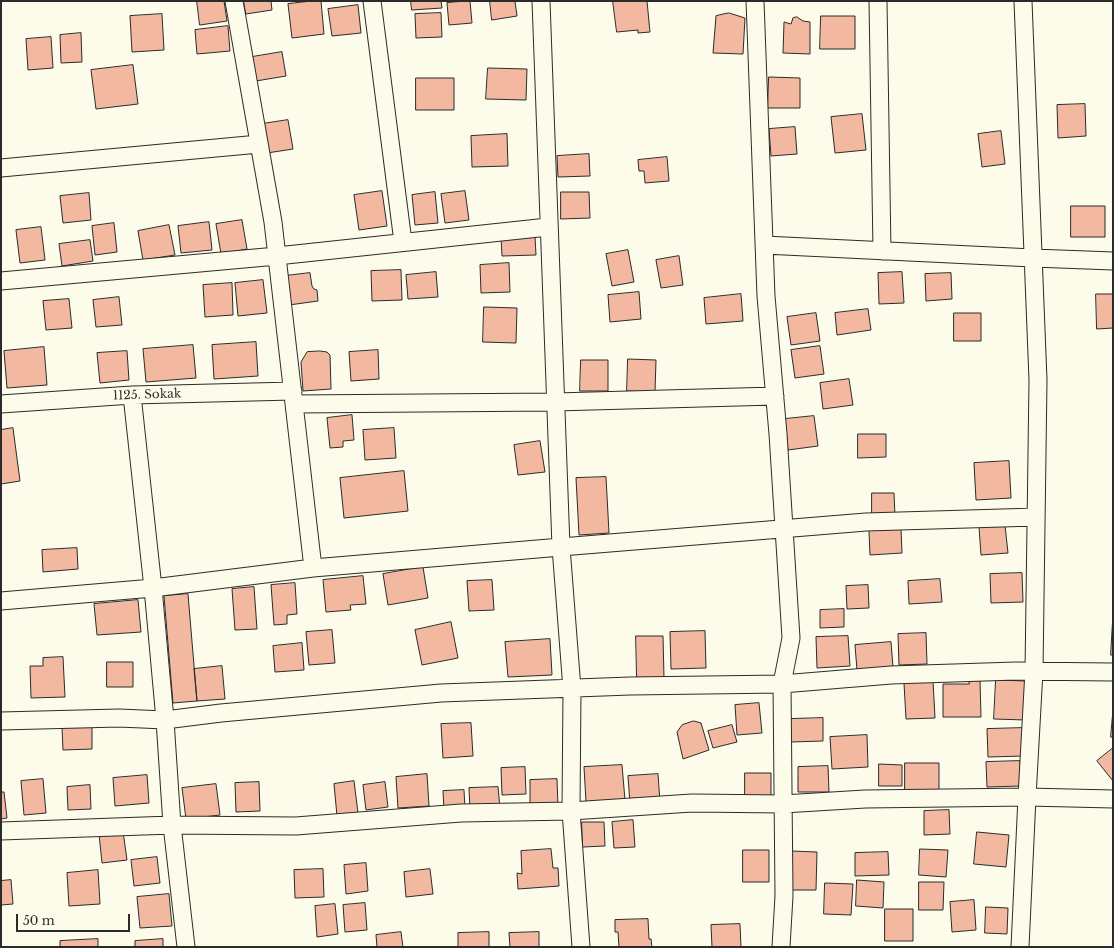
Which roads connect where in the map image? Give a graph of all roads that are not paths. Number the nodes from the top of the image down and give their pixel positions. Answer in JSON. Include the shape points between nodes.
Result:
{"nodes":[{"id":1,"x":234,"y":1,"type":"edge"},
{"id":2,"x":372,"y":1,"type":"edge"},
{"id":3,"x":541,"y":1,"type":"edge"},
{"id":4,"x":755,"y":1,"type":"edge"},
{"id":5,"x":878,"y":1,"type":"edge"},
{"id":6,"x":1023,"y":1,"type":"edge"},
{"id":7,"x":259,"y":144,"type":"junction"},
{"id":8,"x":1,"y":168,"type":"edge"},
{"id":9,"x":548,"y":227,"type":"junction"},
{"id":10,"x":403,"y":242,"type":"junction"},
{"id":11,"x":764,"y":245,"type":"junction"},
{"id":12,"x":882,"y":251,"type":"junction"},
{"id":13,"x":277,"y":256,"type":"junction"},
{"id":14,"x":1033,"y":258,"type":"junction"},
{"id":15,"x":1113,"y":261,"type":"edge"},
{"id":16,"x":1,"y":281,"type":"edge"},
{"id":17,"x":132,"y":395,"type":"junction"},
{"id":18,"x":775,"y":396,"type":"junction"},
{"id":19,"x":293,"y":398,"type":"junction"},
{"id":20,"x":554,"y":402,"type":"junction"},
{"id":21,"x":1,"y":404,"type":"edge"},
{"id":22,"x":1036,"y":517,"type":"junction"},
{"id":23,"x":784,"y":529,"type":"junction"},
{"id":24,"x":561,"y":547,"type":"junction"},
{"id":25,"x":313,"y":568,"type":"junction"},
{"id":26,"x":153,"y":588,"type":"junction"},
{"id":27,"x":1,"y":601,"type":"edge"},
{"id":28,"x":1034,"y":671,"type":"junction"},
{"id":29,"x":1113,"y":672,"type":"edge"},
{"id":30,"x":782,"y":684,"type":"junction"},
{"id":31,"x":572,"y":689,"type":"junction"},
{"id":32,"x":165,"y":720,"type":"junction"},
{"id":33,"x":1,"y":721,"type":"edge"},
{"id":34,"x":1027,"y":797,"type":"junction"},
{"id":35,"x":1113,"y":800,"type":"edge"},
{"id":36,"x":783,"y":804,"type":"junction"},
{"id":37,"x":571,"y":811,"type":"junction"},
{"id":38,"x":172,"y":825,"type":"junction"},
{"id":39,"x":1,"y":831,"type":"edge"},
{"id":40,"x":186,"y":947,"type":"edge"},
{"id":41,"x":581,"y":947,"type":"edge"},
{"id":42,"x":781,"y":947,"type":"edge"},
{"id":43,"x":1020,"y":947,"type":"edge"}],
"edges":[{"from":1,"to":7,"type":"street"},
{"from":2,"to":10,"type":"street"},
{"from":3,"to":9,"type":"street"},
{"from":4,"to":11,"type":"street"},
{"from":5,"to":12,"type":"street"},
{"from":6,"to":14,"type":"street"},
{"from":7,"to":8,"type":"street"},
{"from":7,"to":13,"type":"street"},
{"from":9,"to":10,"type":"street"},
{"from":9,"to":20,"type":"street"},
{"from":10,"to":13,"type":"street"},
{"from":11,"to":12,"type":"street"},
{"from":11,"to":18,"type":"street"},
{"from":12,"to":14,"type":"street"},
{"from":13,"to":16,"type":"street"},
{"from":13,"to":19,"type":"street"},
{"from":14,"to":15,"type":"street"},
{"from":14,"to":22,"type":"street","via":[[1038,380]]},
{"from":17,"to":19,"type":"street","name":"1125. Sokak"},
{"from":17,"to":21,"type":"street","name":"1125. Sokak"},
{"from":17,"to":26,"type":"street"},
{"from":18,"to":20,"type":"street","name":"1125. Sokak"},
{"from":18,"to":23,"type":"street"},
{"from":19,"to":20,"type":"street","name":"1125. Sokak"},
{"from":19,"to":25,"type":"street"},
{"from":20,"to":24,"type":"street"},
{"from":22,"to":23,"type":"street","via":[[866,522]]},
{"from":22,"to":28,"type":"street"},
{"from":23,"to":24,"type":"street"},
{"from":23,"to":30,"type":"street","via":[[791,638]]},
{"from":24,"to":25,"type":"street"},
{"from":24,"to":31,"type":"street"},
{"from":25,"to":26,"type":"street"},
{"from":26,"to":27,"type":"street"},
{"from":26,"to":32,"type":"street"},
{"from":28,"to":29,"type":"street"},
{"from":28,"to":30,"type":"street","via":[[891,675]]},
{"from":28,"to":34,"type":"street"},
{"from":30,"to":31,"type":"street"},
{"from":30,"to":36,"type":"street"},
{"from":31,"to":32,"type":"street","via":[[441,693]]},
{"from":31,"to":37,"type":"street"},
{"from":32,"to":33,"type":"street","via":[[119,718]]},
{"from":32,"to":38,"type":"street"},
{"from":34,"to":35,"type":"street"},
{"from":34,"to":36,"type":"street"},
{"from":34,"to":43,"type":"street"},
{"from":36,"to":37,"type":"street","via":[[692,803]]},
{"from":36,"to":42,"type":"street","via":[[784,896]]},
{"from":37,"to":38,"type":"street","via":[[461,813],[296,826]]},
{"from":37,"to":41,"type":"street"},
{"from":38,"to":39,"type":"street"},
{"from":38,"to":40,"type":"street"}]}
